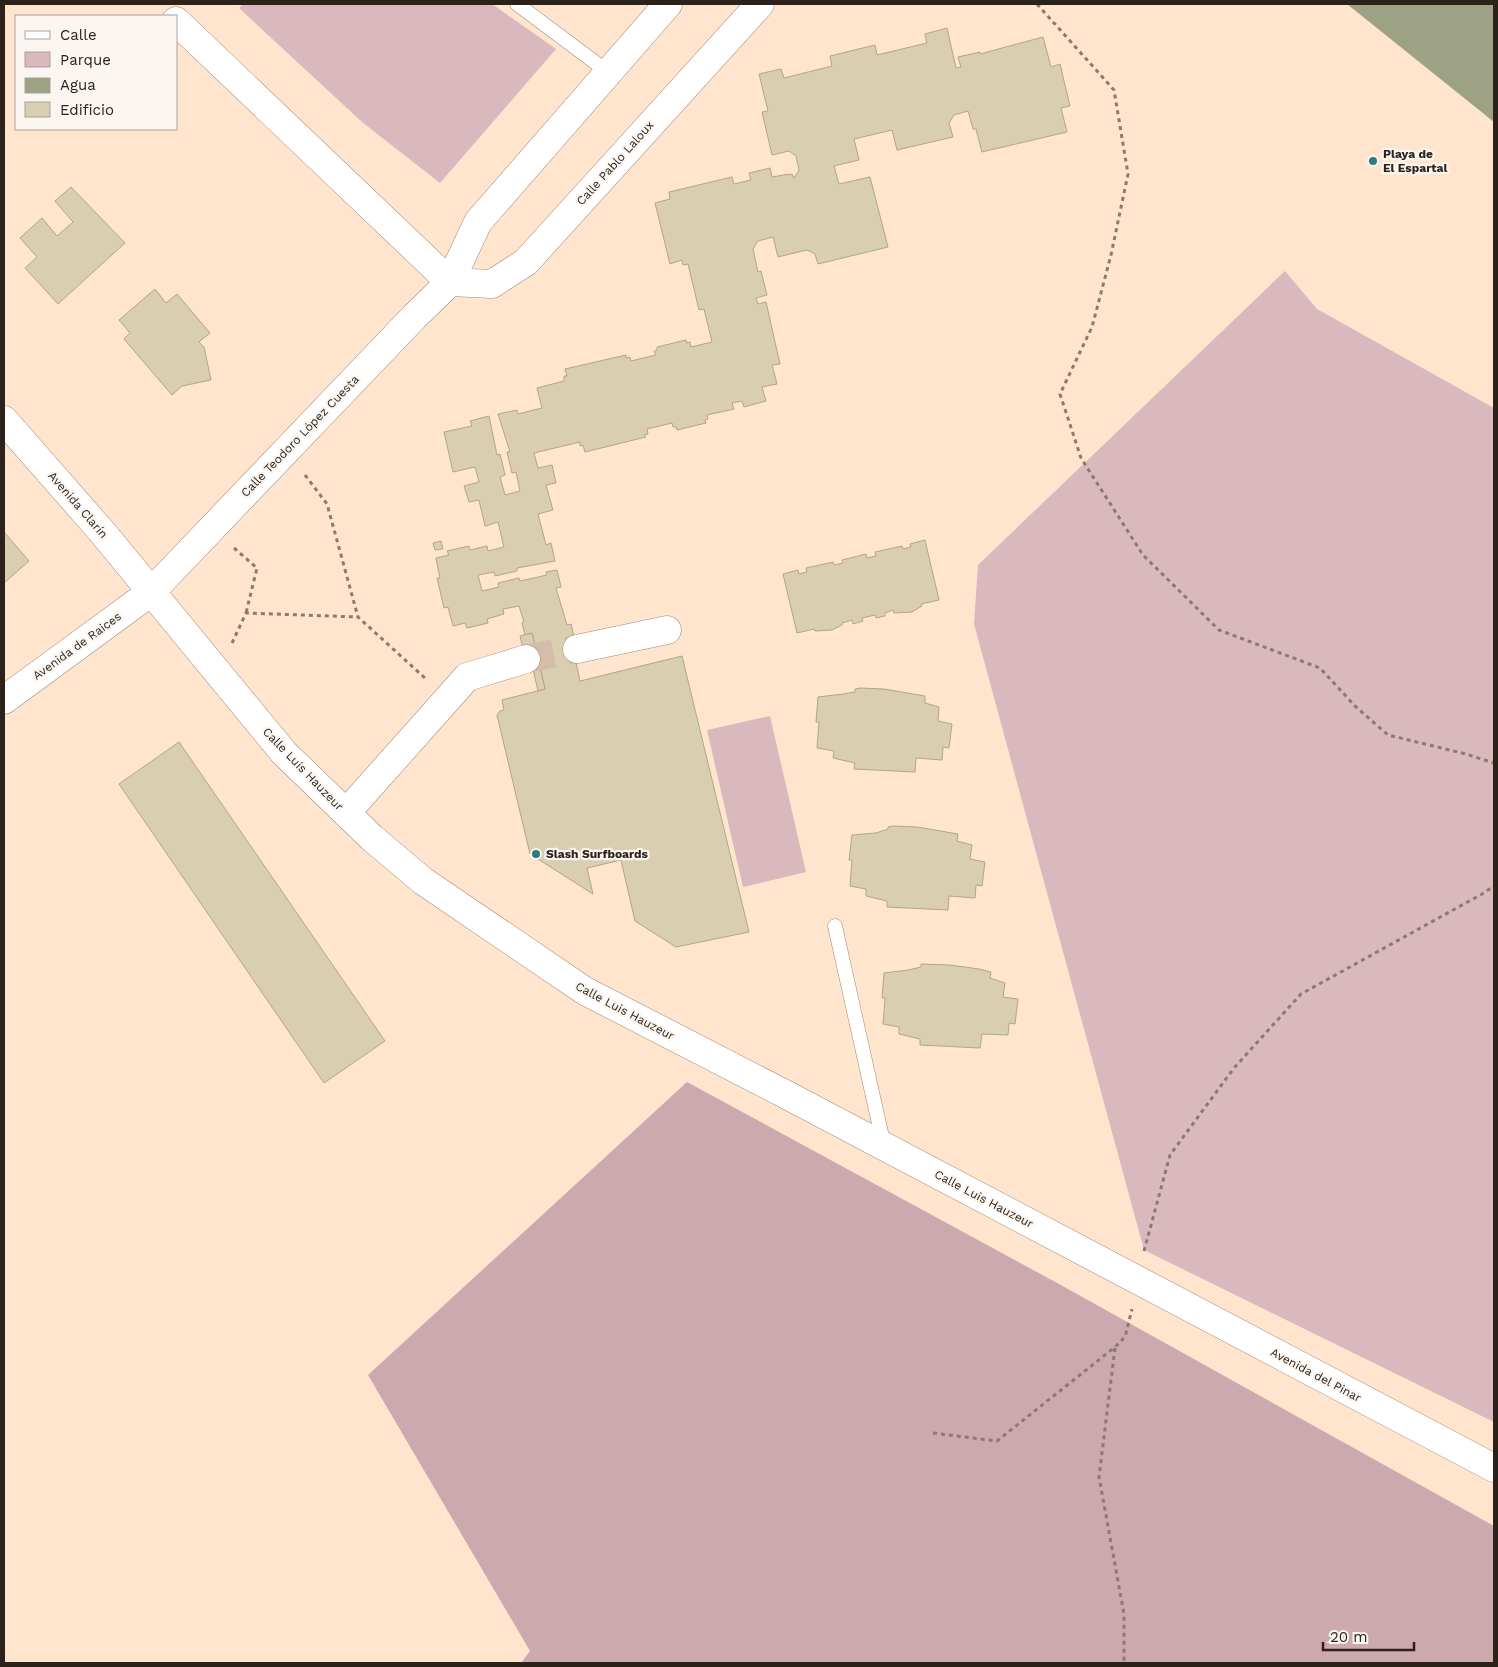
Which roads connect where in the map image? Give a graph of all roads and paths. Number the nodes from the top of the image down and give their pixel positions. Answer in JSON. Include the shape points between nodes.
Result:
{"nodes":[{"id":1,"x":160,"y":4,"type":"edge"},
{"id":2,"x":517,"y":4,"type":"edge"},
{"id":3,"x":668,"y":4,"type":"edge"},
{"id":4,"x":760,"y":4,"type":"edge"},
{"id":5,"x":1037,"y":4,"type":"edge"},
{"id":6,"x":170,"y":15,"type":"edge"},
{"id":7,"x":178,"y":24,"type":"edge"},
{"id":8,"x":608,"y":72,"type":"junction"},
{"id":9,"x":450,"y":282,"type":"junction"},
{"id":10,"x":4,"y":420,"type":"edge"},
{"id":11,"x":286,"y":450,"type":"junction"},
{"id":12,"x":211,"y":529,"type":"junction"},
{"id":13,"x":151,"y":592,"type":"junction"},
{"id":14,"x":246,"y":613,"type":"junction"},
{"id":15,"x":358,"y":617,"type":"junction"},
{"id":16,"x":668,"y":630,"type":"dead end"},
{"id":17,"x":577,"y":649,"type":"tunnel mouth"},
{"id":18,"x":526,"y":659,"type":"tunnel mouth"},
{"id":19,"x":218,"y":674,"type":"junction"},
{"id":20,"x":4,"y":700,"type":"edge"},
{"id":21,"x":447,"y":700,"type":"junction"},
{"id":22,"x":1494,"y":763,"type":"edge"},
{"id":23,"x":346,"y":813,"type":"junction"},
{"id":24,"x":1494,"y":886,"type":"edge"},
{"id":25,"x":835,"y":926,"type":"dead end"},
{"id":26,"x":884,"y":1147,"type":"junction"},
{"id":27,"x":1138,"y":1281,"type":"junction"},
{"id":28,"x":1115,"y":1348,"type":"junction"},
{"id":29,"x":932,"y":1433,"type":"dead end"},
{"id":30,"x":1494,"y":1468,"type":"edge"},
{"id":31,"x":1124,"y":1663,"type":"edge"}],
"edges":[{"from":1,"to":6,"type":"street"},
{"from":2,"to":8,"type":"lane"},
{"from":3,"to":8,"type":"street"},
{"from":4,"to":9,"type":"street","name":"Calle Pablo Laloux","via":[[526,262],[492,284]]},
{"from":5,"to":22,"type":"path","via":[[1114,90],[1128,174],[1092,327],[1060,394],[1081,458],[1143,554],[1219,630],[1320,668],[1355,706],[1388,735]]},
{"from":7,"to":9,"type":"street"},
{"from":8,"to":9,"type":"street","via":[[478,222]]},
{"from":9,"to":11,"type":"street","name":"Calle Teodoro López Cuesta"},
{"from":10,"to":13,"type":"street","name":"Avenida Clarín"},
{"from":11,"to":12,"type":"street","name":"Calle Teodoro López Cuesta"},
{"from":11,"to":15,"type":"path","via":[[327,504]]},
{"from":12,"to":13,"type":"street","name":"Calle Teodoro López Cuesta"},
{"from":12,"to":14,"type":"path","via":[[257,568]]},
{"from":13,"to":19,"type":"street","name":"Calle Luis Hauzeur"},
{"from":13,"to":20,"type":"street","name":"Avenida de Raices"},
{"from":14,"to":15,"type":"path"},
{"from":14,"to":19,"type":"path"},
{"from":15,"to":21,"type":"path"},
{"from":16,"to":17,"type":"street"},
{"from":18,"to":21,"type":"street","via":[[467,677]]},
{"from":19,"to":23,"type":"street","name":"Calle Luis Hauzeur","via":[[284,753]]},
{"from":21,"to":23,"type":"street"},
{"from":23,"to":26,"type":"street","name":"Calle Luis Hauzeur","via":[[423,881],[585,992]]},
{"from":24,"to":27,"type":"path","via":[[1301,994],[1234,1068],[1170,1155]]},
{"from":25,"to":26,"type":"lane"},
{"from":26,"to":27,"type":"street","name":"Calle Luis Hauzeur"},
{"from":27,"to":28,"type":"path","via":[[1125,1337]]},
{"from":27,"to":30,"type":"street","name":"Avenida del Pinar"},
{"from":28,"to":29,"type":"path","via":[[997,1440]]},
{"from":28,"to":31,"type":"path","via":[[1100,1477],[1124,1614]]}]}
